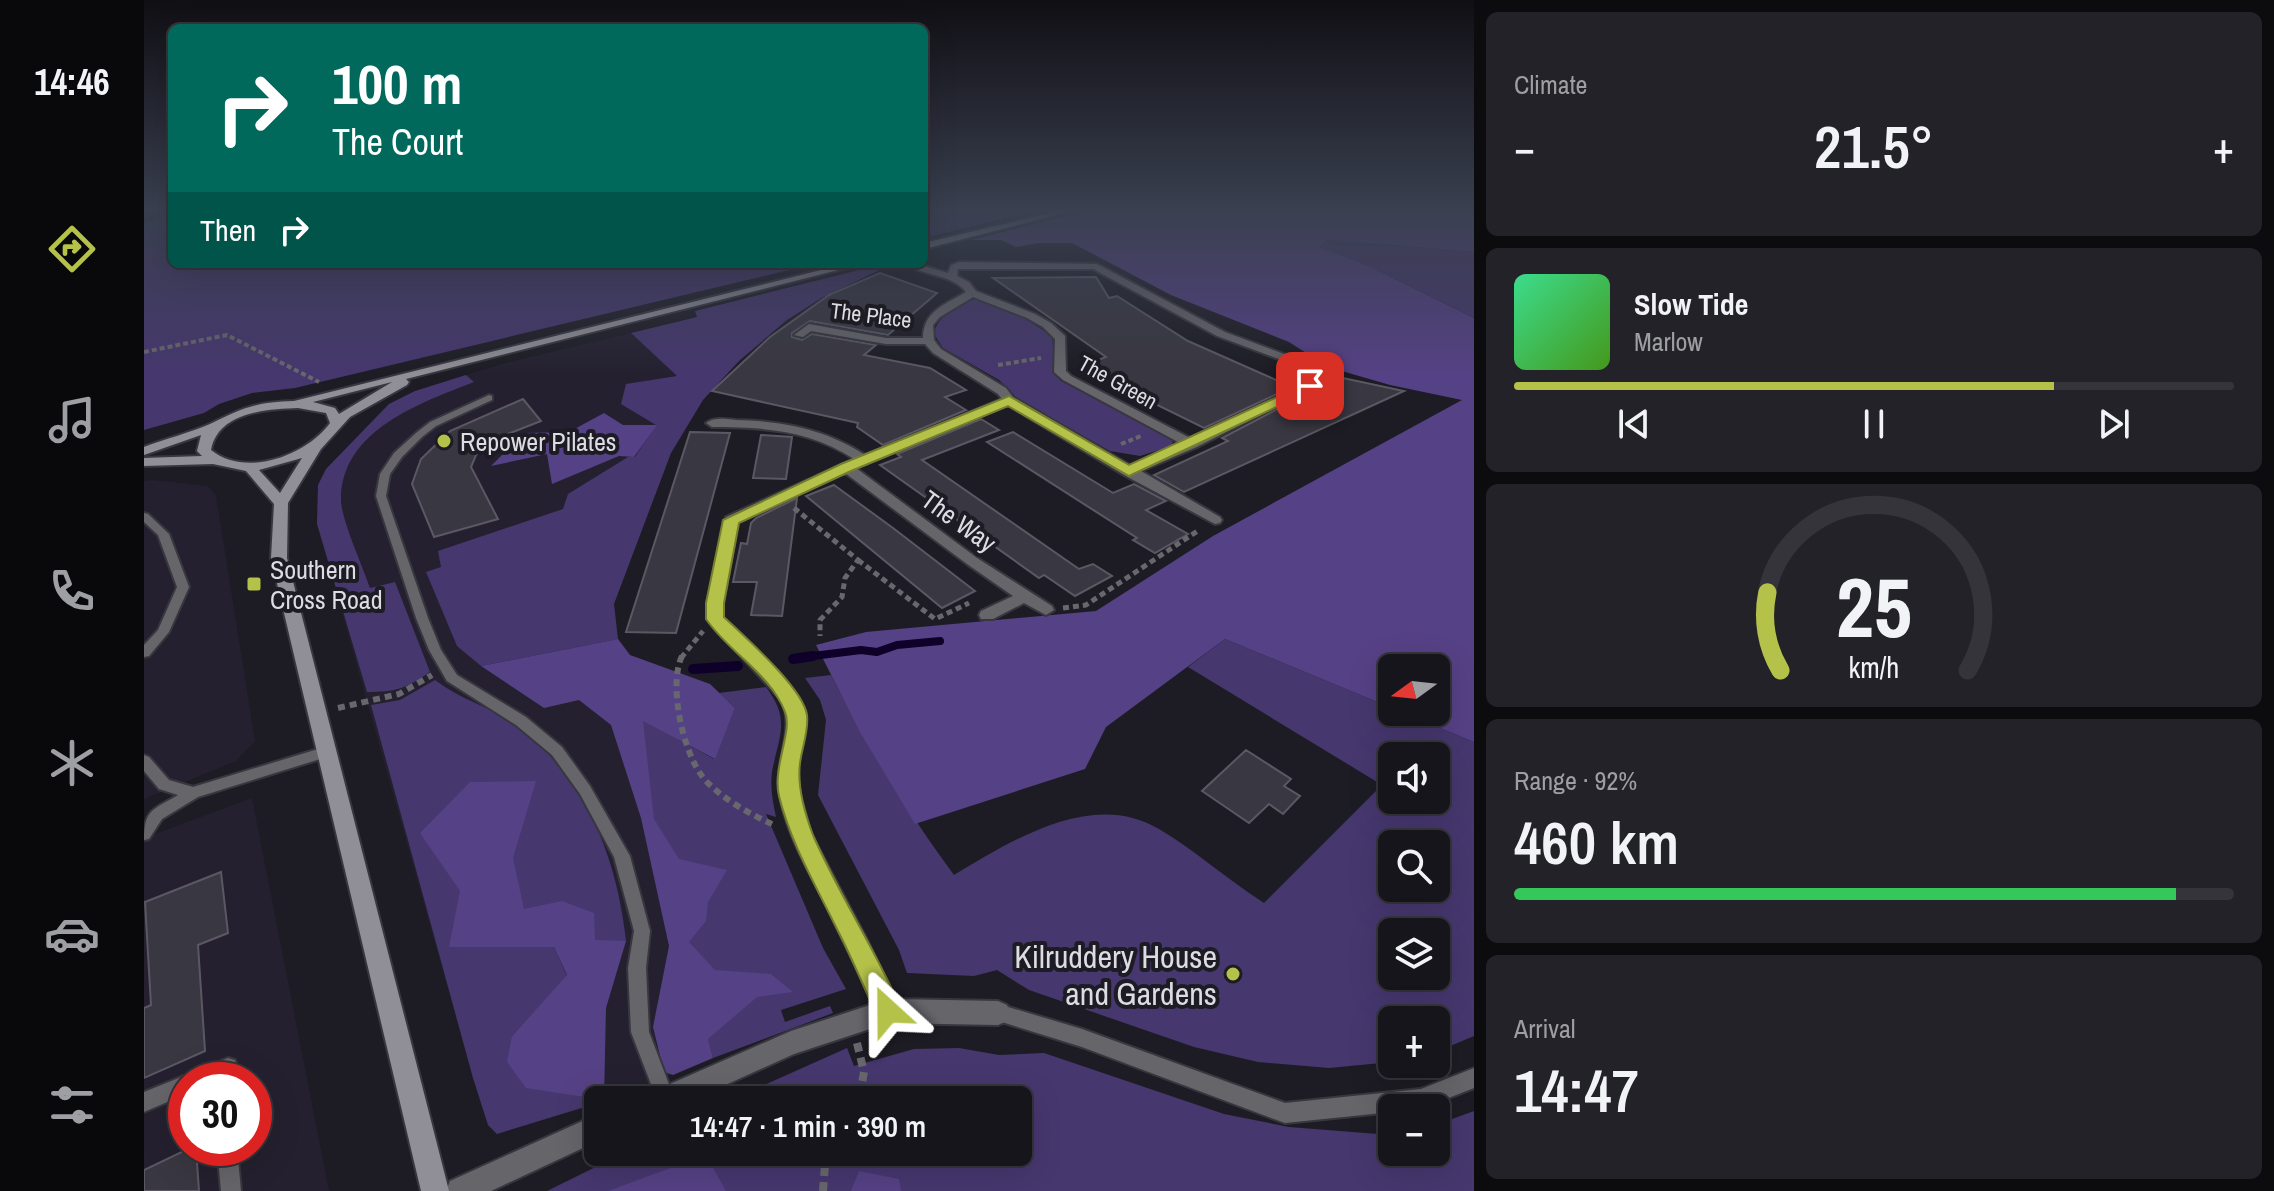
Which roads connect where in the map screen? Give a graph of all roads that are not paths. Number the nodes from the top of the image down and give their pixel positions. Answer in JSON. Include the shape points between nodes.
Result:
{"nodes":[{"id":1,"x":962,"y":266,"type":"edge"},
{"id":2,"x":1068,"y":266,"type":"edge"},
{"id":3,"x":841,"y":268,"type":"edge"},
{"id":4,"x":921,"y":268,"type":"edge"},
{"id":5,"x":952,"y":277,"type":"junction"},
{"id":6,"x":972,"y":293,"type":"junction"},
{"id":7,"x":809,"y":328,"type":"dead end"},
{"id":8,"x":928,"y":341,"type":"junction"},
{"id":9,"x":426,"y":371,"type":"junction"},
{"id":10,"x":1006,"y":396,"type":"junction"},
{"id":11,"x":489,"y":398,"type":"dead end"},
{"id":12,"x":299,"y":402,"type":"junction"},
{"id":13,"x":336,"y":423,"type":"junction"},
{"id":14,"x":712,"y":423,"type":"dead end"},
{"id":15,"x":217,"y":425,"type":"junction"},
{"id":16,"x":1192,"y":444,"type":"junction"},
{"id":17,"x":316,"y":446,"type":"junction"},
{"id":18,"x":144,"y":451,"type":"edge"},
{"id":19,"x":214,"y":460,"type":"junction"},
{"id":20,"x":864,"y":460,"type":"junction"},
{"id":21,"x":144,"y":462,"type":"edge"},
{"id":22,"x":249,"y":466,"type":"junction"},
{"id":23,"x":846,"y":467,"type":"junction"},
{"id":24,"x":1129,"y":472,"type":"junction"},
{"id":25,"x":281,"y":503,"type":"junction"},
{"id":26,"x":144,"y":516,"type":"edge"},
{"id":27,"x":1215,"y":520,"type":"road end"},
{"id":28,"x":1026,"y":596,"type":"junction"},
{"id":29,"x":1046,"y":610,"type":"road end"},
{"id":30,"x":987,"y":615,"type":"dead end"},
{"id":31,"x":144,"y":653,"type":"edge"},
{"id":32,"x":328,"y":751,"type":"junction"},
{"id":33,"x":144,"y":761,"type":"edge"},
{"id":34,"x":193,"y":793,"type":"junction"},
{"id":35,"x":144,"y":834,"type":"edge"},
{"id":36,"x":888,"y":1011,"type":"junction"},
{"id":37,"x":998,"y":1013,"type":"joint"},
{"id":38,"x":1474,"y":1078,"type":"edge"},
{"id":39,"x":660,"y":1086,"type":"edge"},
{"id":40,"x":694,"y":1086,"type":"edge"},
{"id":41,"x":168,"y":1092,"type":"edge"},
{"id":42,"x":144,"y":1102,"type":"edge"},
{"id":43,"x":584,"y":1133,"type":"edge"},
{"id":44,"x":229,"y":1166,"type":"edge"},
{"id":45,"x":231,"y":1191,"type":"edge"},
{"id":46,"x":435,"y":1191,"type":"edge"},
{"id":47,"x":460,"y":1191,"type":"edge"}],
"edges":[{"from":1,"to":5,"type":"street","via":[[954,267]]},
{"from":2,"to":16,"type":"street","via":[[1094,266],[1221,334],[1296,362],[1309,372],[1310,386]]},
{"from":3,"to":9,"type":"main road"},
{"from":4,"to":5,"type":"street"},
{"from":5,"to":6,"type":"street","name":"The Green"},
{"from":6,"to":8,"type":"street","via":[[936,315],[928,325]]},
{"from":6,"to":16,"type":"street","name":"The Green","via":[[1047,325],[1061,338],[1060,372],[1067,378]]},
{"from":7,"to":8,"type":"street","name":"The Place","via":[[886,341]]},
{"from":8,"to":10,"type":"street"},
{"from":9,"to":12,"type":"main road"},
{"from":9,"to":13,"type":"main road","via":[[364,402]]},
{"from":10,"to":20,"type":"street"},
{"from":10,"to":24,"type":"street"},
{"from":11,"to":39,"type":"lane","via":[[419,435],[385,474],[381,496],[422,618],[452,678],[521,721],[557,751],[622,856],[642,931],[637,968],[640,1032]]},
{"from":12,"to":13,"type":"main road","via":[[324,407]]},
{"from":12,"to":15,"type":"main road","via":[[251,409]]},
{"from":13,"to":17,"type":"main road"},
{"from":14,"to":20,"type":"street","via":[[757,417],[821,435]]},
{"from":15,"to":18,"type":"main road"},
{"from":15,"to":19,"type":"main road","via":[[203,445]]},
{"from":16,"to":24,"type":"street"},
{"from":17,"to":22,"type":"main road"},
{"from":17,"to":25,"type":"main road"},
{"from":19,"to":21,"type":"main road"},
{"from":19,"to":22,"type":"main road"},
{"from":20,"to":23,"type":"street"},
{"from":22,"to":25,"type":"main road"},
{"from":23,"to":28,"type":"street","name":"The Way"},
{"from":23,"to":36,"type":"street","via":[[731,520],[715,619],[772,677],[796,712],[789,778],[801,835]]},
{"from":24,"to":27,"type":"street"},
{"from":25,"to":32,"type":"main road","via":[[279,558]]},
{"from":26,"to":31,"type":"lane","via":[[163,534],[183,587],[163,632]]},
{"from":28,"to":29,"type":"street","name":"The Way"},
{"from":28,"to":30,"type":"street"},
{"from":32,"to":34,"type":"lane"},
{"from":32,"to":46,"type":"main road"},
{"from":33,"to":34,"type":"lane","via":[[164,785]]},
{"from":34,"to":35,"type":"lane","via":[[157,815]]},
{"from":36,"to":37,"type":"street"},
{"from":36,"to":40,"type":"street","via":[[791,1043]]},
{"from":37,"to":38,"type":"lane","via":[[1082,1038],[1285,1113],[1421,1099]]},
{"from":41,"to":42,"type":"lane"},
{"from":43,"to":47,"type":"street"},
{"from":44,"to":45,"type":"lane"}]}
